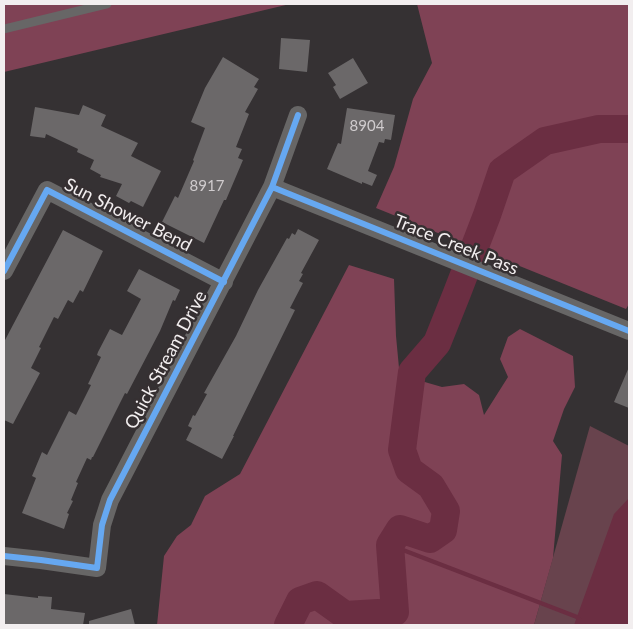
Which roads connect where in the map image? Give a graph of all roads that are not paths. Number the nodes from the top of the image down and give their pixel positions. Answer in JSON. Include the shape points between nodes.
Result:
{"nodes":[{"id":1,"x":107,"y":4,"type":"edge"},
{"id":2,"x":4,"y":29,"type":"edge"},
{"id":3,"x":298,"y":115,"type":"dead end"},
{"id":4,"x":272,"y":187,"type":"junction"},
{"id":5,"x":4,"y":271,"type":"edge"},
{"id":6,"x":224,"y":282,"type":"junction"},
{"id":7,"x":629,"y":331,"type":"edge"},
{"id":8,"x":4,"y":556,"type":"edge"}],
"edges":[{"from":1,"to":2,"type":"lane"},
{"from":3,"to":4,"type":"street","name":"Quick Stream Drive"},
{"from":4,"to":6,"type":"street","name":"Quick Stream Drive"},
{"from":4,"to":7,"type":"street","name":"Trace Creek Pass"},
{"from":5,"to":6,"type":"street","name":"Sun Shower Bend","via":[[47,190]]},
{"from":6,"to":8,"type":"street","name":"Quick Stream Drive","via":[[110,500],[102,525],[97,568]]}]}
